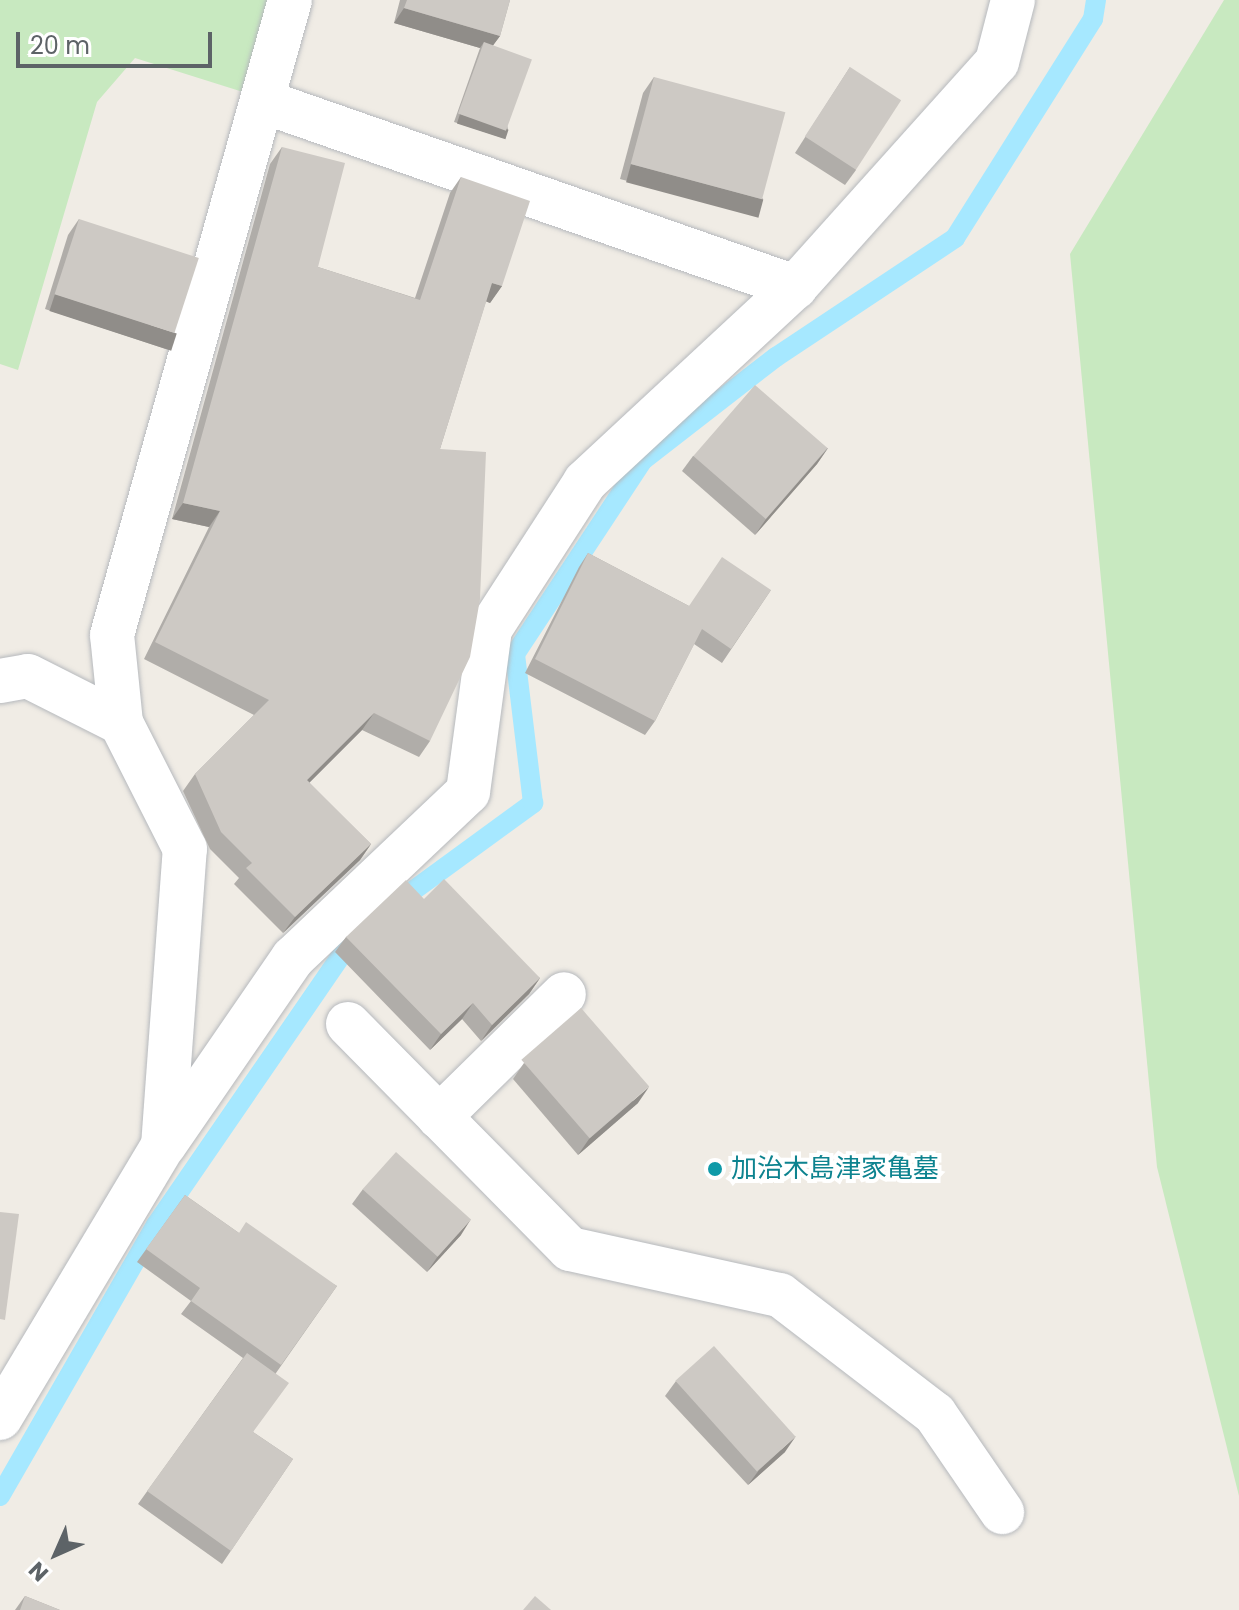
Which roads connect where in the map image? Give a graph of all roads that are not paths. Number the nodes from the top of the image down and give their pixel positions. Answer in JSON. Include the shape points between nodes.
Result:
{"nodes":[{"id":1,"x":290,"y":0,"type":"edge"},
{"id":2,"x":1013,"y":0,"type":"edge"},
{"id":3,"x":262,"y":101,"type":"junction"},
{"id":4,"x":795,"y":287,"type":"junction"},
{"id":5,"x":0,"y":681,"type":"edge"},
{"id":6,"x":121,"y":723,"type":"junction"},
{"id":7,"x":564,"y":994,"type":"dead end"},
{"id":8,"x":348,"y":1024,"type":"dead end"},
{"id":9,"x":439,"y":1117,"type":"junction"},
{"id":10,"x":163,"y":1146,"type":"junction"},
{"id":11,"x":0,"y":1418,"type":"edge"},
{"id":12,"x":1002,"y":1512,"type":"dead end"}],
"edges":[{"from":1,"to":3,"type":"street"},
{"from":2,"to":4,"type":"street","via":[[997,62]]},
{"from":3,"to":4,"type":"street"},
{"from":3,"to":6,"type":"street","via":[[112,635]]},
{"from":4,"to":10,"type":"street","via":[[585,482],[490,629],[468,792],[298,967]]},
{"from":5,"to":6,"type":"street","via":[[28,676]]},
{"from":6,"to":10,"type":"street","via":[[185,849]]},
{"from":7,"to":9,"type":"street"},
{"from":8,"to":9,"type":"street"},
{"from":9,"to":12,"type":"street","via":[[570,1249],[780,1295],[935,1414]]},
{"from":10,"to":11,"type":"street"}]}
